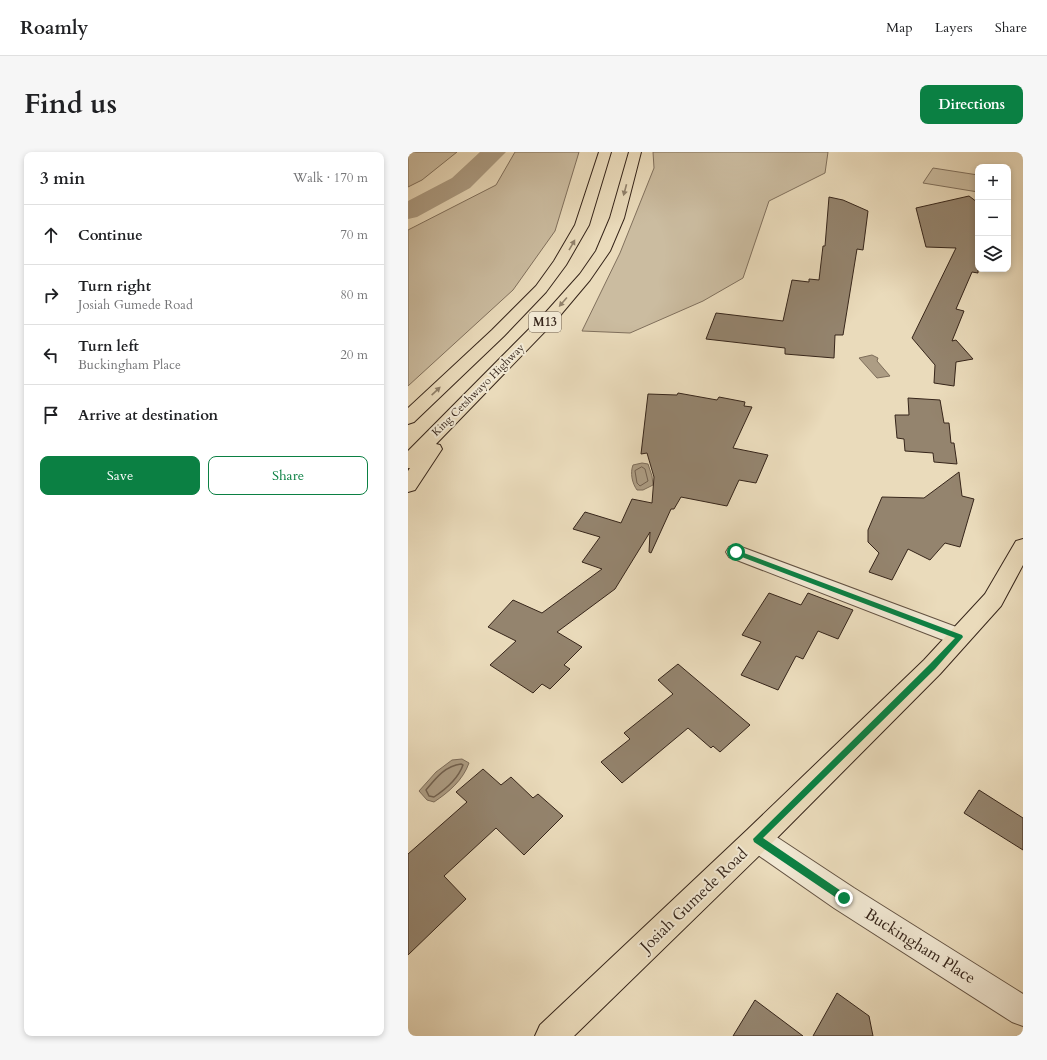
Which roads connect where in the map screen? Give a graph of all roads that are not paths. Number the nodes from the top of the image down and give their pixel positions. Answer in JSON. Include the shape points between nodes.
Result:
{"nodes":[{"id":1,"x":605,"y":152,"type":"edge"},
{"id":2,"x":635,"y":152,"type":"edge"},
{"id":3,"x":458,"y":411,"type":"junction"},
{"id":4,"x":408,"y":418,"type":"edge"},
{"id":5,"x":408,"y":462,"type":"edge"},
{"id":6,"x":408,"y":485,"type":"edge"},
{"id":7,"x":1023,"y":546,"type":"edge"},
{"id":8,"x":736,"y":552,"type":"dead end"},
{"id":9,"x":960,"y":637,"type":"junction"},
{"id":10,"x":757,"y":839,"type":"junction"},
{"id":11,"x":1023,"y":1011,"type":"edge"},
{"id":12,"x":551,"y":1036,"type":"edge"}],
"edges":[{"from":4,"to":1,"type":"main road","number":"M13","one_way":true,"via":[[503,328],[541,289],[557,268],[582,225]]},
{"from":2,"to":3,"type":"main road","name":"King Cetshwayo Highway","number":"M13","one_way":true,"via":[[617,218],[603,250],[585,277],[552,315]]},
{"from":3,"to":5,"type":"main road","name":"King Cetshwayo Highway","number":"M13"},
{"from":3,"to":6,"type":"main road"},
{"from":7,"to":9,"type":"main road","name":"Josiah Gumede Road","via":[[993,600]]},
{"from":8,"to":9,"type":"street"},
{"from":9,"to":10,"type":"main road","name":"Josiah Gumede Road"},
{"from":10,"to":11,"type":"street","name":"Buckingham Place","via":[[844,898]]},
{"from":10,"to":12,"type":"main road","name":"Josiah Gumede Road"}]}
